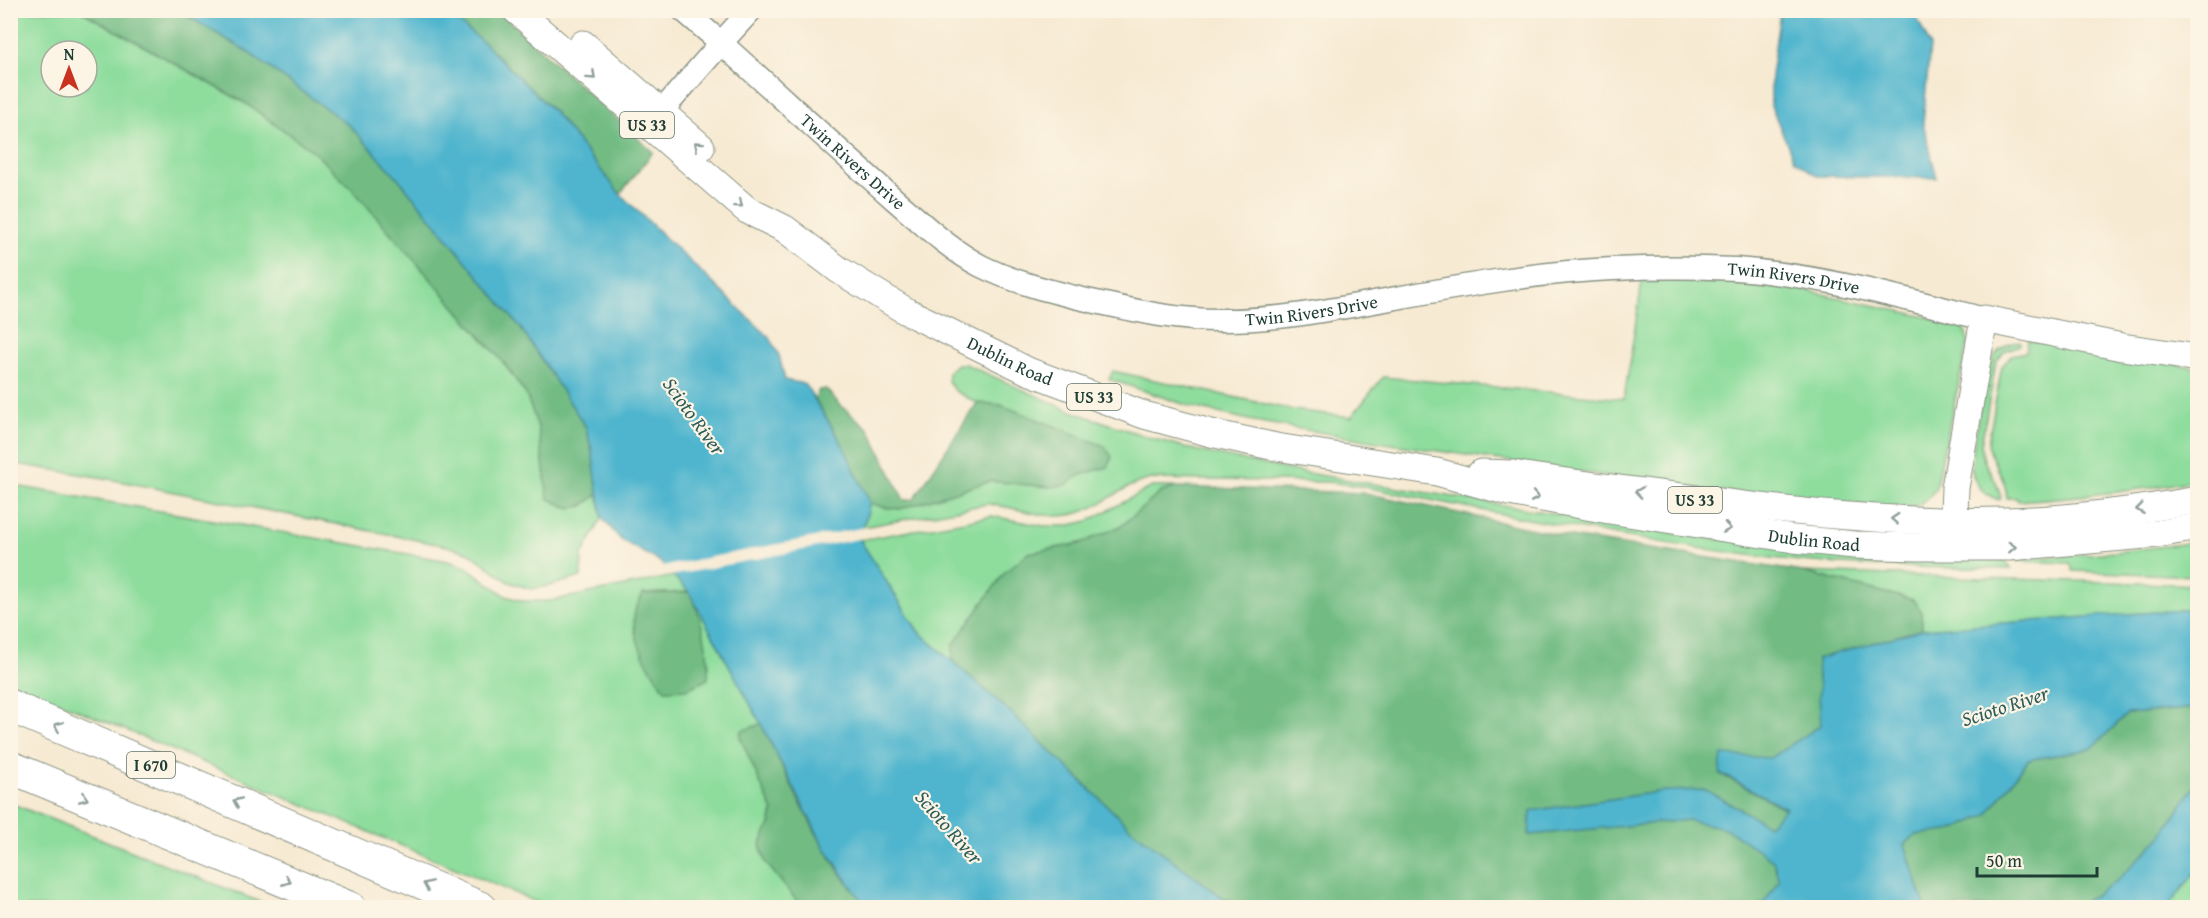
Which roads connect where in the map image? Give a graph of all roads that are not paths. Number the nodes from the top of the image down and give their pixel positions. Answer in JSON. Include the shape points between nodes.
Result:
{"nodes":[{"id":1,"x":516,"y":10,"type":"edge"},
{"id":2,"x":544,"y":10,"type":"edge"},
{"id":3,"x":683,"y":10,"type":"edge"},
{"id":4,"x":750,"y":10,"type":"edge"},
{"id":5,"x":721,"y":43,"type":"junction"},
{"id":6,"x":661,"y":112,"type":"junction"},
{"id":7,"x":785,"y":229,"type":"junction"},
{"id":8,"x":1984,"y":320,"type":"junction"},
{"id":9,"x":2198,"y":358,"type":"edge"},
{"id":10,"x":1437,"y":472,"type":"junction"},
{"id":11,"x":2198,"y":500,"type":"edge"},
{"id":12,"x":1954,"y":521,"type":"junction"},
{"id":13,"x":2198,"y":527,"type":"edge"},
{"id":14,"x":1953,"y":548,"type":"junction"},
{"id":15,"x":10,"y":706,"type":"edge"},
{"id":16,"x":10,"y":767,"type":"edge"},
{"id":17,"x":339,"y":903,"type":"edge"},
{"id":18,"x":481,"y":908,"type":"edge"}],
"edges":[{"from":1,"to":7,"type":"main road","name":"Dublin Road","number":"US 33","one_way":true,"via":[[747,210]]},
{"from":2,"to":6,"type":"main road","name":"Dublin Road","number":"US 33"},
{"from":3,"to":5,"type":"street","name":"Twin Rivers Drive"},
{"from":4,"to":5,"type":"street"},
{"from":5,"to":6,"type":"street"},
{"from":5,"to":8,"type":"street","name":"Twin Rivers Drive","via":[[955,251],[1013,280],[1144,313],[1227,321],[1273,318],[1546,274],[1677,267],[1803,278]]},
{"from":7,"to":6,"type":"main road","name":"Dublin Road","number":"US 33","one_way":true,"via":[[760,197]]},
{"from":7,"to":10,"type":"main road","name":"Dublin Road","number":"US 33","via":[[839,270],[906,311],[1028,371],[1107,402],[1155,418],[1276,447]]},
{"from":8,"to":9,"type":"main road","name":"Twin Rivers Drive"},
{"from":8,"to":12,"type":"main road","via":[[1955,488]]},
{"from":12,"to":10,"type":"main road","name":"Dublin Road","number":"US 33","one_way":true,"via":[[1802,513],[1513,474]]},
{"from":10,"to":14,"type":"main road","name":"Dublin Road","number":"US 33","one_way":true,"via":[[1509,492],[1794,539]]},
{"from":11,"to":12,"type":"main road","name":"Dublin Road","number":"US 33","one_way":true,"via":[[2080,516]]},
{"from":12,"to":14,"type":"main road"},
{"from":14,"to":13,"type":"main road","name":"Dublin Road","number":"US 33","one_way":true,"via":[[2044,545]]},
{"from":18,"to":15,"type":"highway","number":"I 670","one_way":true},
{"from":16,"to":17,"type":"highway","one_way":true}]}
